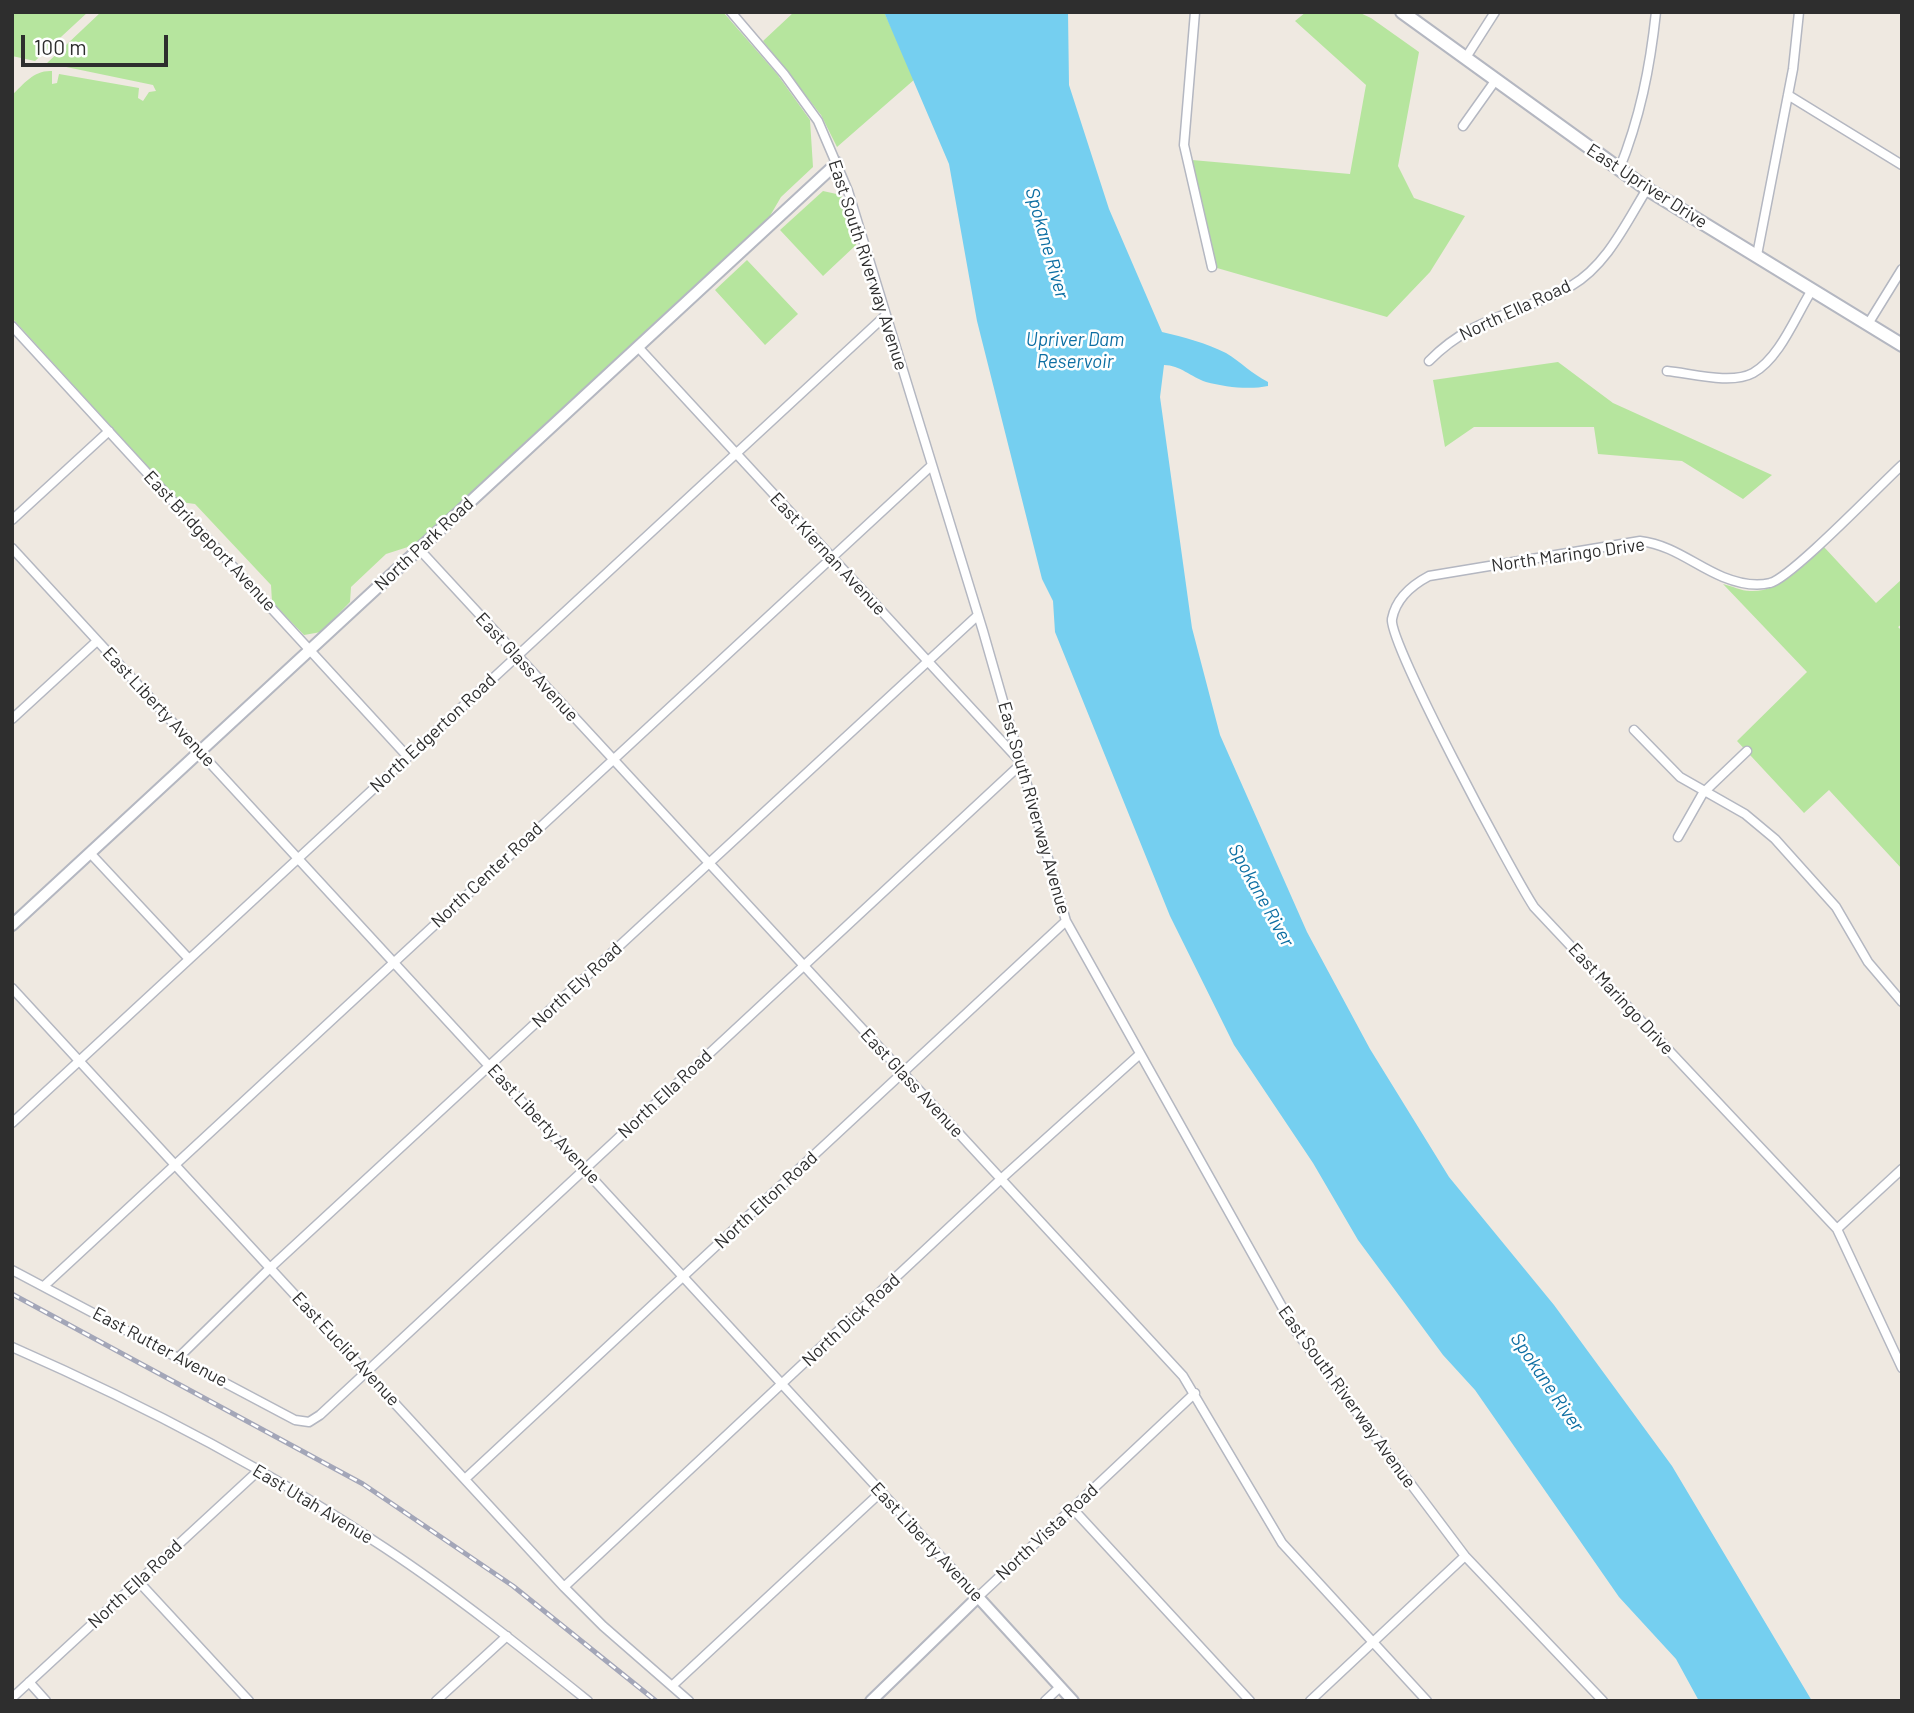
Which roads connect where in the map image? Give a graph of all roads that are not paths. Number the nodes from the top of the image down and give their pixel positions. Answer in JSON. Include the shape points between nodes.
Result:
{"nodes":[{"id":1,"x":731,"y":12,"type":"edge"},
{"id":2,"x":1195,"y":12,"type":"edge"},
{"id":3,"x":1402,"y":12,"type":"edge"},
{"id":4,"x":1495,"y":12,"type":"edge"},
{"id":5,"x":1656,"y":12,"type":"edge"},
{"id":6,"x":1799,"y":12,"type":"edge"},
{"id":7,"x":1465,"y":59,"type":"junction"},
{"id":8,"x":1496,"y":81,"type":"junction"},
{"id":9,"x":1788,"y":95,"type":"junction"},
{"id":10,"x":1462,"y":126,"type":"dead end"},
{"id":11,"x":837,"y":163,"type":"junction"},
{"id":12,"x":1902,"y":165,"type":"edge"},
{"id":13,"x":1619,"y":170,"type":"junction"},
{"id":14,"x":1647,"y":189,"type":"junction"},
{"id":15,"x":1757,"y":256,"type":"junction"},
{"id":16,"x":1212,"y":267,"type":"dead end"},
{"id":17,"x":1902,"y":269,"type":"edge"},
{"id":18,"x":1812,"y":290,"type":"junction"},
{"id":19,"x":886,"y":315,"type":"junction"},
{"id":20,"x":1868,"y":324,"type":"junction"},
{"id":21,"x":12,"y":326,"type":"edge"},
{"id":22,"x":1902,"y":345,"type":"edge"},
{"id":23,"x":638,"y":347,"type":"junction"},
{"id":24,"x":1429,"y":361,"type":"dead end"},
{"id":25,"x":1667,"y":371,"type":"dead end"},
{"id":26,"x":109,"y":431,"type":"junction"},
{"id":27,"x":735,"y":453,"type":"junction"},
{"id":28,"x":1902,"y":465,"type":"edge"},
{"id":29,"x":931,"y":466,"type":"junction"},
{"id":30,"x":12,"y":520,"type":"edge"},
{"id":31,"x":12,"y":548,"type":"edge"},
{"id":32,"x":419,"y":549,"type":"junction"},
{"id":33,"x":831,"y":557,"type":"junction"},
{"id":34,"x":1399,"y":601,"type":"joint"},
{"id":35,"x":977,"y":616,"type":"junction"},
{"id":36,"x":97,"y":641,"type":"junction"},
{"id":37,"x":310,"y":650,"type":"junction"},
{"id":38,"x":517,"y":656,"type":"junction"},
{"id":39,"x":927,"y":661,"type":"junction"},
{"id":40,"x":12,"y":719,"type":"edge"},
{"id":41,"x":1634,"y":730,"type":"dead end"},
{"id":42,"x":200,"y":751,"type":"junction"},
{"id":43,"x":1746,"y":751,"type":"dead end"},
{"id":44,"x":408,"y":757,"type":"junction"},
{"id":45,"x":613,"y":760,"type":"junction"},
{"id":46,"x":1019,"y":763,"type":"junction"},
{"id":47,"x":1703,"y":793,"type":"junction"},
{"id":48,"x":1678,"y":838,"type":"dead end"},
{"id":49,"x":90,"y":853,"type":"junction"},
{"id":50,"x":298,"y":858,"type":"junction"},
{"id":51,"x":709,"y":863,"type":"junction"},
{"id":52,"x":1066,"y":921,"type":"junction"},
{"id":53,"x":12,"y":925,"type":"edge"},
{"id":54,"x":189,"y":959,"type":"junction"},
{"id":55,"x":394,"y":961,"type":"junction"},
{"id":56,"x":804,"y":966,"type":"junction"},
{"id":57,"x":12,"y":988,"type":"edge"},
{"id":58,"x":1902,"y":1002,"type":"edge"},
{"id":59,"x":1140,"y":1054,"type":"junction"},
{"id":60,"x":80,"y":1061,"type":"junction"},
{"id":61,"x":490,"y":1065,"type":"junction"},
{"id":62,"x":902,"y":1072,"type":"junction"},
{"id":63,"x":12,"y":1123,"type":"edge"},
{"id":64,"x":174,"y":1163,"type":"junction"},
{"id":65,"x":585,"y":1168,"type":"junction"},
{"id":66,"x":1902,"y":1169,"type":"edge"},
{"id":67,"x":1001,"y":1179,"type":"junction"},
{"id":68,"x":1837,"y":1229,"type":"junction"},
{"id":69,"x":271,"y":1268,"type":"junction"},
{"id":70,"x":12,"y":1270,"type":"edge"},
{"id":71,"x":684,"y":1276,"type":"junction"},
{"id":72,"x":44,"y":1286,"type":"junction"},
{"id":73,"x":12,"y":1347,"type":"edge"},
{"id":74,"x":179,"y":1357,"type":"junction"},
{"id":75,"x":1902,"y":1368,"type":"edge"},
{"id":76,"x":366,"y":1371,"type":"junction"},
{"id":77,"x":783,"y":1383,"type":"junction"},
{"id":78,"x":1195,"y":1393,"type":"junction"},
{"id":79,"x":309,"y":1422,"type":"joint"},
{"id":80,"x":258,"y":1471,"type":"junction"},
{"id":81,"x":465,"y":1479,"type":"junction"},
{"id":82,"x":881,"y":1492,"type":"junction"},
{"id":83,"x":1073,"y":1509,"type":"junction"},
{"id":84,"x":1465,"y":1556,"type":"junction"},
{"id":85,"x":138,"y":1581,"type":"junction"},
{"id":86,"x":564,"y":1587,"type":"junction"},
{"id":87,"x":978,"y":1597,"type":"junction"},
{"id":88,"x":507,"y":1636,"type":"junction"},
{"id":89,"x":1371,"y":1643,"type":"junction"},
{"id":90,"x":29,"y":1682,"type":"junction"},
{"id":91,"x":673,"y":1685,"type":"junction"},
{"id":92,"x":1060,"y":1686,"type":"junction"},
{"id":93,"x":12,"y":1698,"type":"edge"},
{"id":94,"x":442,"y":1699,"type":"edge"},
{"id":95,"x":46,"y":1701,"type":"edge"},
{"id":96,"x":248,"y":1701,"type":"edge"},
{"id":97,"x":588,"y":1701,"type":"edge"},
{"id":98,"x":689,"y":1701,"type":"edge"},
{"id":99,"x":871,"y":1701,"type":"edge"},
{"id":100,"x":1045,"y":1701,"type":"edge"},
{"id":101,"x":1073,"y":1701,"type":"edge"},
{"id":102,"x":1250,"y":1701,"type":"edge"},
{"id":103,"x":1310,"y":1701,"type":"edge"},
{"id":104,"x":1427,"y":1701,"type":"edge"},
{"id":105,"x":1604,"y":1701,"type":"edge"}],
"edges":[{"from":1,"to":11,"type":"street","name":"East South Riverway Avenue","via":[[818,121]]},
{"from":2,"to":16,"type":"street","via":[[1184,145]]},
{"from":3,"to":7,"type":"main road","name":"East Upriver Drive"},
{"from":4,"to":7,"type":"street"},
{"from":5,"to":13,"type":"street","via":[[1645,91]]},
{"from":6,"to":9,"type":"street"},
{"from":7,"to":8,"type":"main road","name":"East Upriver Drive"},
{"from":8,"to":10,"type":"street"},
{"from":8,"to":13,"type":"main road","name":"East Upriver Drive"},
{"from":9,"to":12,"type":"street"},
{"from":9,"to":15,"type":"street"},
{"from":11,"to":19,"type":"street","name":"East South Riverway Avenue"},
{"from":11,"to":23,"type":"street","name":"North Park Road"},
{"from":13,"to":14,"type":"main road","name":"East Upriver Drive"},
{"from":14,"to":15,"type":"main road","name":"East Upriver Drive"},
{"from":14,"to":24,"type":"street","name":"North Ella Road","via":[[1592,270],[1570,286],[1484,320],[1447,342]]},
{"from":15,"to":18,"type":"main road","name":"East Upriver Drive"},
{"from":17,"to":20,"type":"street"},
{"from":18,"to":20,"type":"main road","name":"East Upriver Drive"},
{"from":18,"to":25,"type":"street","via":[[1773,355],[1752,374],[1729,377]]},
{"from":19,"to":27,"type":"street","name":"North Edgerton Road"},
{"from":19,"to":29,"type":"street","name":"East South Riverway Avenue"},
{"from":20,"to":22,"type":"main road","name":"East Upriver Drive"},
{"from":21,"to":26,"type":"street","name":"East Bridgeport Avenue"},
{"from":23,"to":27,"type":"street","name":"East Kiernan Avenue"},
{"from":23,"to":32,"type":"street","name":"North Park Road"},
{"from":26,"to":30,"type":"street"},
{"from":26,"to":37,"type":"street","name":"East Bridgeport Avenue"},
{"from":27,"to":33,"type":"street","name":"East Kiernan Avenue"},
{"from":27,"to":38,"type":"street","name":"North Edgerton Road"},
{"from":28,"to":34,"type":"street","name":"North Maringo Drive","via":[[1772,583],[1747,584],[1723,577],[1659,544],[1640,541],[1429,576]]},
{"from":29,"to":33,"type":"street","name":"North Center Road"},
{"from":29,"to":35,"type":"street","name":"East South Riverway Avenue"},
{"from":31,"to":36,"type":"street","name":"East Liberty Avenue"},
{"from":32,"to":37,"type":"street","name":"North Park Road"},
{"from":32,"to":38,"type":"street","name":"East Glass Avenue"},
{"from":33,"to":39,"type":"street","name":"East Kiernan Avenue"},
{"from":33,"to":45,"type":"street","name":"North Center Road"},
{"from":34,"to":68,"type":"street","name":"East Maringo Drive","via":[[1392,621],[1398,645],[1511,872],[1534,907]]},
{"from":35,"to":39,"type":"street","name":"North Ely Road"},
{"from":35,"to":46,"type":"street","name":"East South Riverway Avenue"},
{"from":36,"to":40,"type":"street"},
{"from":36,"to":42,"type":"street","name":"East Liberty Avenue"},
{"from":37,"to":42,"type":"street","name":"North Park Road"},
{"from":37,"to":44,"type":"street","name":"East Bridgeport Avenue"},
{"from":38,"to":44,"type":"street","name":"North Edgerton Road"},
{"from":38,"to":45,"type":"street","name":"East Glass Avenue"},
{"from":39,"to":46,"type":"street","name":"East Kiernan Avenue"},
{"from":39,"to":51,"type":"street","name":"North Ely Road"},
{"from":41,"to":47,"type":"street","via":[[1680,777]]},
{"from":42,"to":49,"type":"street","name":"North Park Road"},
{"from":42,"to":50,"type":"street","name":"East Liberty Avenue"},
{"from":43,"to":47,"type":"street"},
{"from":44,"to":50,"type":"street","name":"North Edgerton Road"},
{"from":45,"to":51,"type":"street","name":"East Glass Avenue"},
{"from":45,"to":55,"type":"street","name":"North Center Road"},
{"from":46,"to":52,"type":"street","name":"East South Riverway Avenue"},
{"from":46,"to":56,"type":"street","name":"North Ella Road"},
{"from":47,"to":48,"type":"street"},
{"from":47,"to":58,"type":"street","via":[[1745,814],[1775,839],[1836,907],[1868,962]]},
{"from":49,"to":53,"type":"street","name":"North Park Road"},
{"from":49,"to":54,"type":"street"},
{"from":50,"to":54,"type":"street","name":"North Edgerton Road"},
{"from":50,"to":55,"type":"street","name":"East Liberty Avenue"},
{"from":51,"to":56,"type":"street","name":"East Glass Avenue"},
{"from":51,"to":61,"type":"street","name":"North Ely Road"},
{"from":52,"to":59,"type":"street","name":"East South Riverway Avenue"},
{"from":52,"to":62,"type":"street","name":"North Elton Road"},
{"from":54,"to":60,"type":"street","name":"North Edgerton Road"},
{"from":55,"to":61,"type":"street","name":"East Liberty Avenue"},
{"from":55,"to":64,"type":"street","name":"North Center Road"},
{"from":56,"to":62,"type":"street","name":"East Glass Avenue"},
{"from":56,"to":65,"type":"street","name":"North Ella Road"},
{"from":57,"to":60,"type":"street","name":"East Euclid Avenue"},
{"from":59,"to":67,"type":"street","name":"North Dick Road"},
{"from":59,"to":84,"type":"street","name":"East South Riverway Avenue","via":[[1295,1330]]},
{"from":60,"to":63,"type":"street","name":"North Edgerton Road"},
{"from":60,"to":64,"type":"street","name":"East Euclid Avenue"},
{"from":61,"to":65,"type":"street","name":"East Liberty Avenue"},
{"from":61,"to":69,"type":"street","name":"North Ely Road"},
{"from":62,"to":67,"type":"street","name":"East Glass Avenue"},
{"from":62,"to":71,"type":"street","name":"North Elton Road"},
{"from":64,"to":69,"type":"street","name":"East Euclid Avenue"},
{"from":64,"to":72,"type":"street","name":"North Center Road"},
{"from":65,"to":71,"type":"street","name":"East Liberty Avenue"},
{"from":65,"to":76,"type":"street","name":"North Ella Road"},
{"from":66,"to":68,"type":"street"},
{"from":67,"to":77,"type":"street","name":"North Dick Road"},
{"from":67,"to":78,"type":"street","name":"East Glass Avenue"},
{"from":68,"to":75,"type":"street","name":"East Maringo Drive"},
{"from":69,"to":74,"type":"street","name":"North Ely Road"},
{"from":69,"to":76,"type":"street","name":"East Euclid Avenue"},
{"from":70,"to":72,"type":"street","name":"East Rutter Avenue"},
{"from":71,"to":77,"type":"street","name":"East Liberty Avenue"},
{"from":71,"to":81,"type":"street","name":"North Elton Road"},
{"from":72,"to":74,"type":"street","name":"East Rutter Avenue"},
{"from":73,"to":80,"type":"street","name":"East Utah Avenue","via":[[107,1389]]},
{"from":74,"to":79,"type":"street","name":"East Rutter Avenue","via":[[295,1420]]},
{"from":76,"to":79,"type":"street","name":"North Ella Road"},
{"from":76,"to":81,"type":"street","name":"East Euclid Avenue"},
{"from":77,"to":82,"type":"street","name":"East Liberty Avenue"},
{"from":77,"to":86,"type":"street","name":"North Dick Road"},
{"from":78,"to":83,"type":"street","name":"North Vista Road"},
{"from":78,"to":89,"type":"street","name":"East Glass Avenue","via":[[1282,1543]]},
{"from":80,"to":85,"type":"street","name":"North Ella Road"},
{"from":80,"to":88,"type":"street","name":"East Utah Avenue","via":[[385,1548]]},
{"from":81,"to":86,"type":"street","name":"East Euclid Avenue"},
{"from":82,"to":87,"type":"street","name":"East Liberty Avenue"},
{"from":82,"to":91,"type":"street"},
{"from":83,"to":87,"type":"street","name":"North Vista Road"},
{"from":83,"to":102,"type":"street"},
{"from":84,"to":89,"type":"street"},
{"from":84,"to":105,"type":"street","name":"East South Riverway Avenue"},
{"from":85,"to":90,"type":"street","name":"North Ella Road"},
{"from":85,"to":96,"type":"street"},
{"from":86,"to":91,"type":"street","name":"East Euclid Avenue"},
{"from":87,"to":92,"type":"street","name":"East Liberty Avenue"},
{"from":87,"to":99,"type":"street","name":"North Vista Road"},
{"from":88,"to":94,"type":"street"},
{"from":88,"to":97,"type":"street","name":"East Utah Avenue"},
{"from":89,"to":103,"type":"street"},
{"from":89,"to":104,"type":"street","name":"East Glass Avenue"},
{"from":90,"to":93,"type":"street","name":"North Ella Road"},
{"from":90,"to":95,"type":"street"},
{"from":91,"to":98,"type":"street","name":"East Euclid Avenue"},
{"from":92,"to":100,"type":"street"},
{"from":92,"to":101,"type":"street","name":"East Liberty Avenue"}]}
